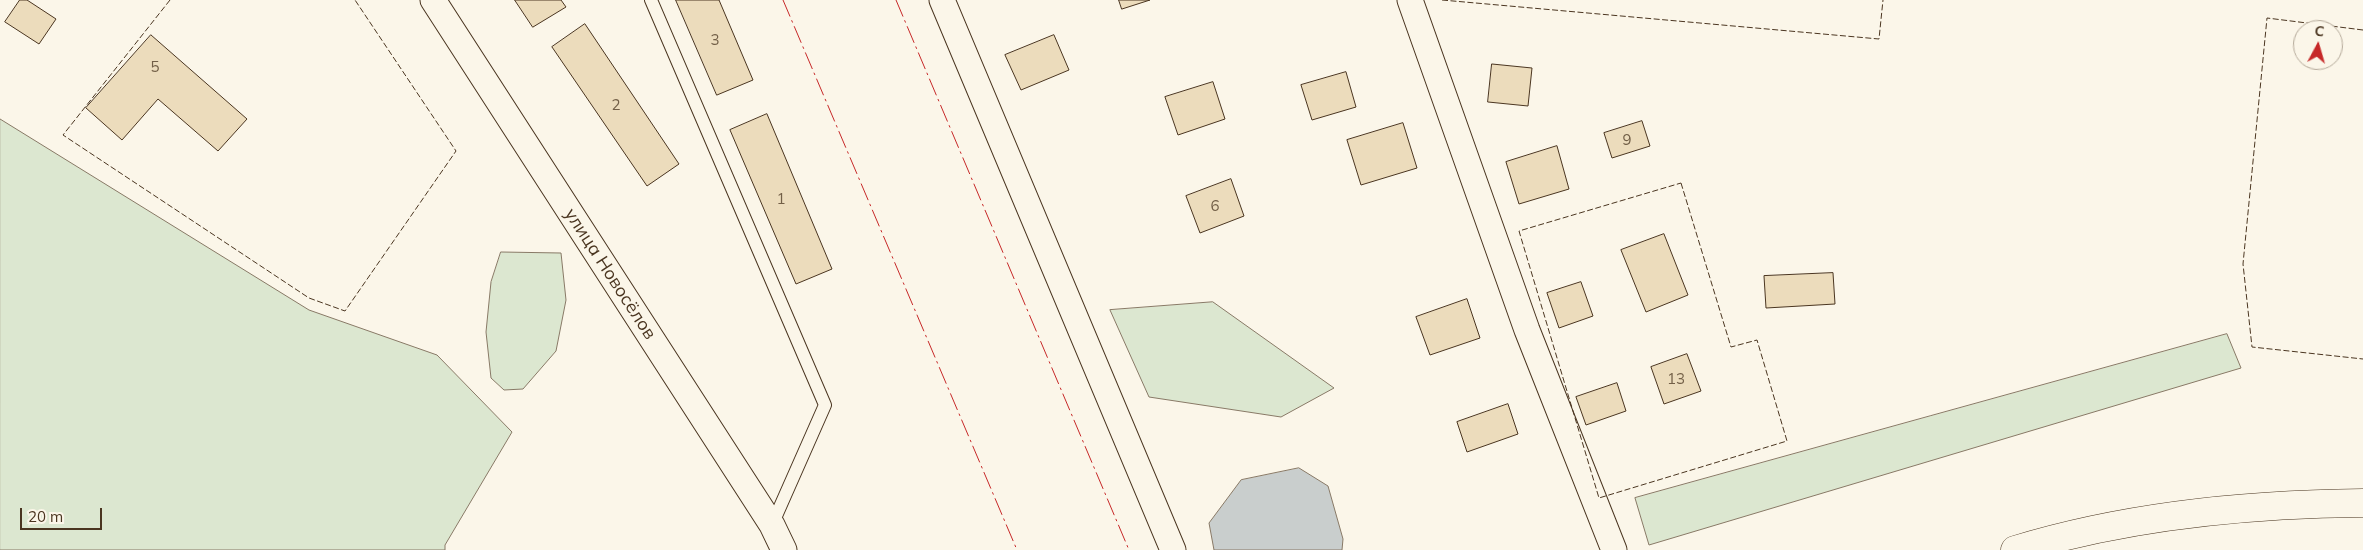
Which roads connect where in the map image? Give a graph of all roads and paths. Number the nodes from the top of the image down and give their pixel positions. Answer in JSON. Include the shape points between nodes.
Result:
{"nodes":[{"id":1,"x":433,"y":0,"type":"edge"},
{"id":2,"x":651,"y":0,"type":"edge"},
{"id":3,"x":942,"y":0,"type":"edge"},
{"id":4,"x":1410,"y":0,"type":"edge"},
{"id":5,"x":2363,"y":503,"type":"edge"},
{"id":6,"x":772,"y":525,"type":"junction"},
{"id":7,"x":784,"y":550,"type":"edge"},
{"id":8,"x":1173,"y":550,"type":"edge"},
{"id":9,"x":1614,"y":550,"type":"edge"},
{"id":10,"x":2015,"y":550,"type":"edge"}],
"edges":[{"from":1,"to":6,"type":"street","name":"улица Новосёлов"},
{"from":2,"to":6,"type":"lane","via":[[825,405]]},
{"from":3,"to":8,"type":"street"},
{"from":4,"to":9,"type":"street","via":[[1527,330]]},
{"from":5,"to":10,"type":"street","via":[[2309,504],[2172,517]]},
{"from":6,"to":7,"type":"street","name":"улица Новосёлов"}]}
